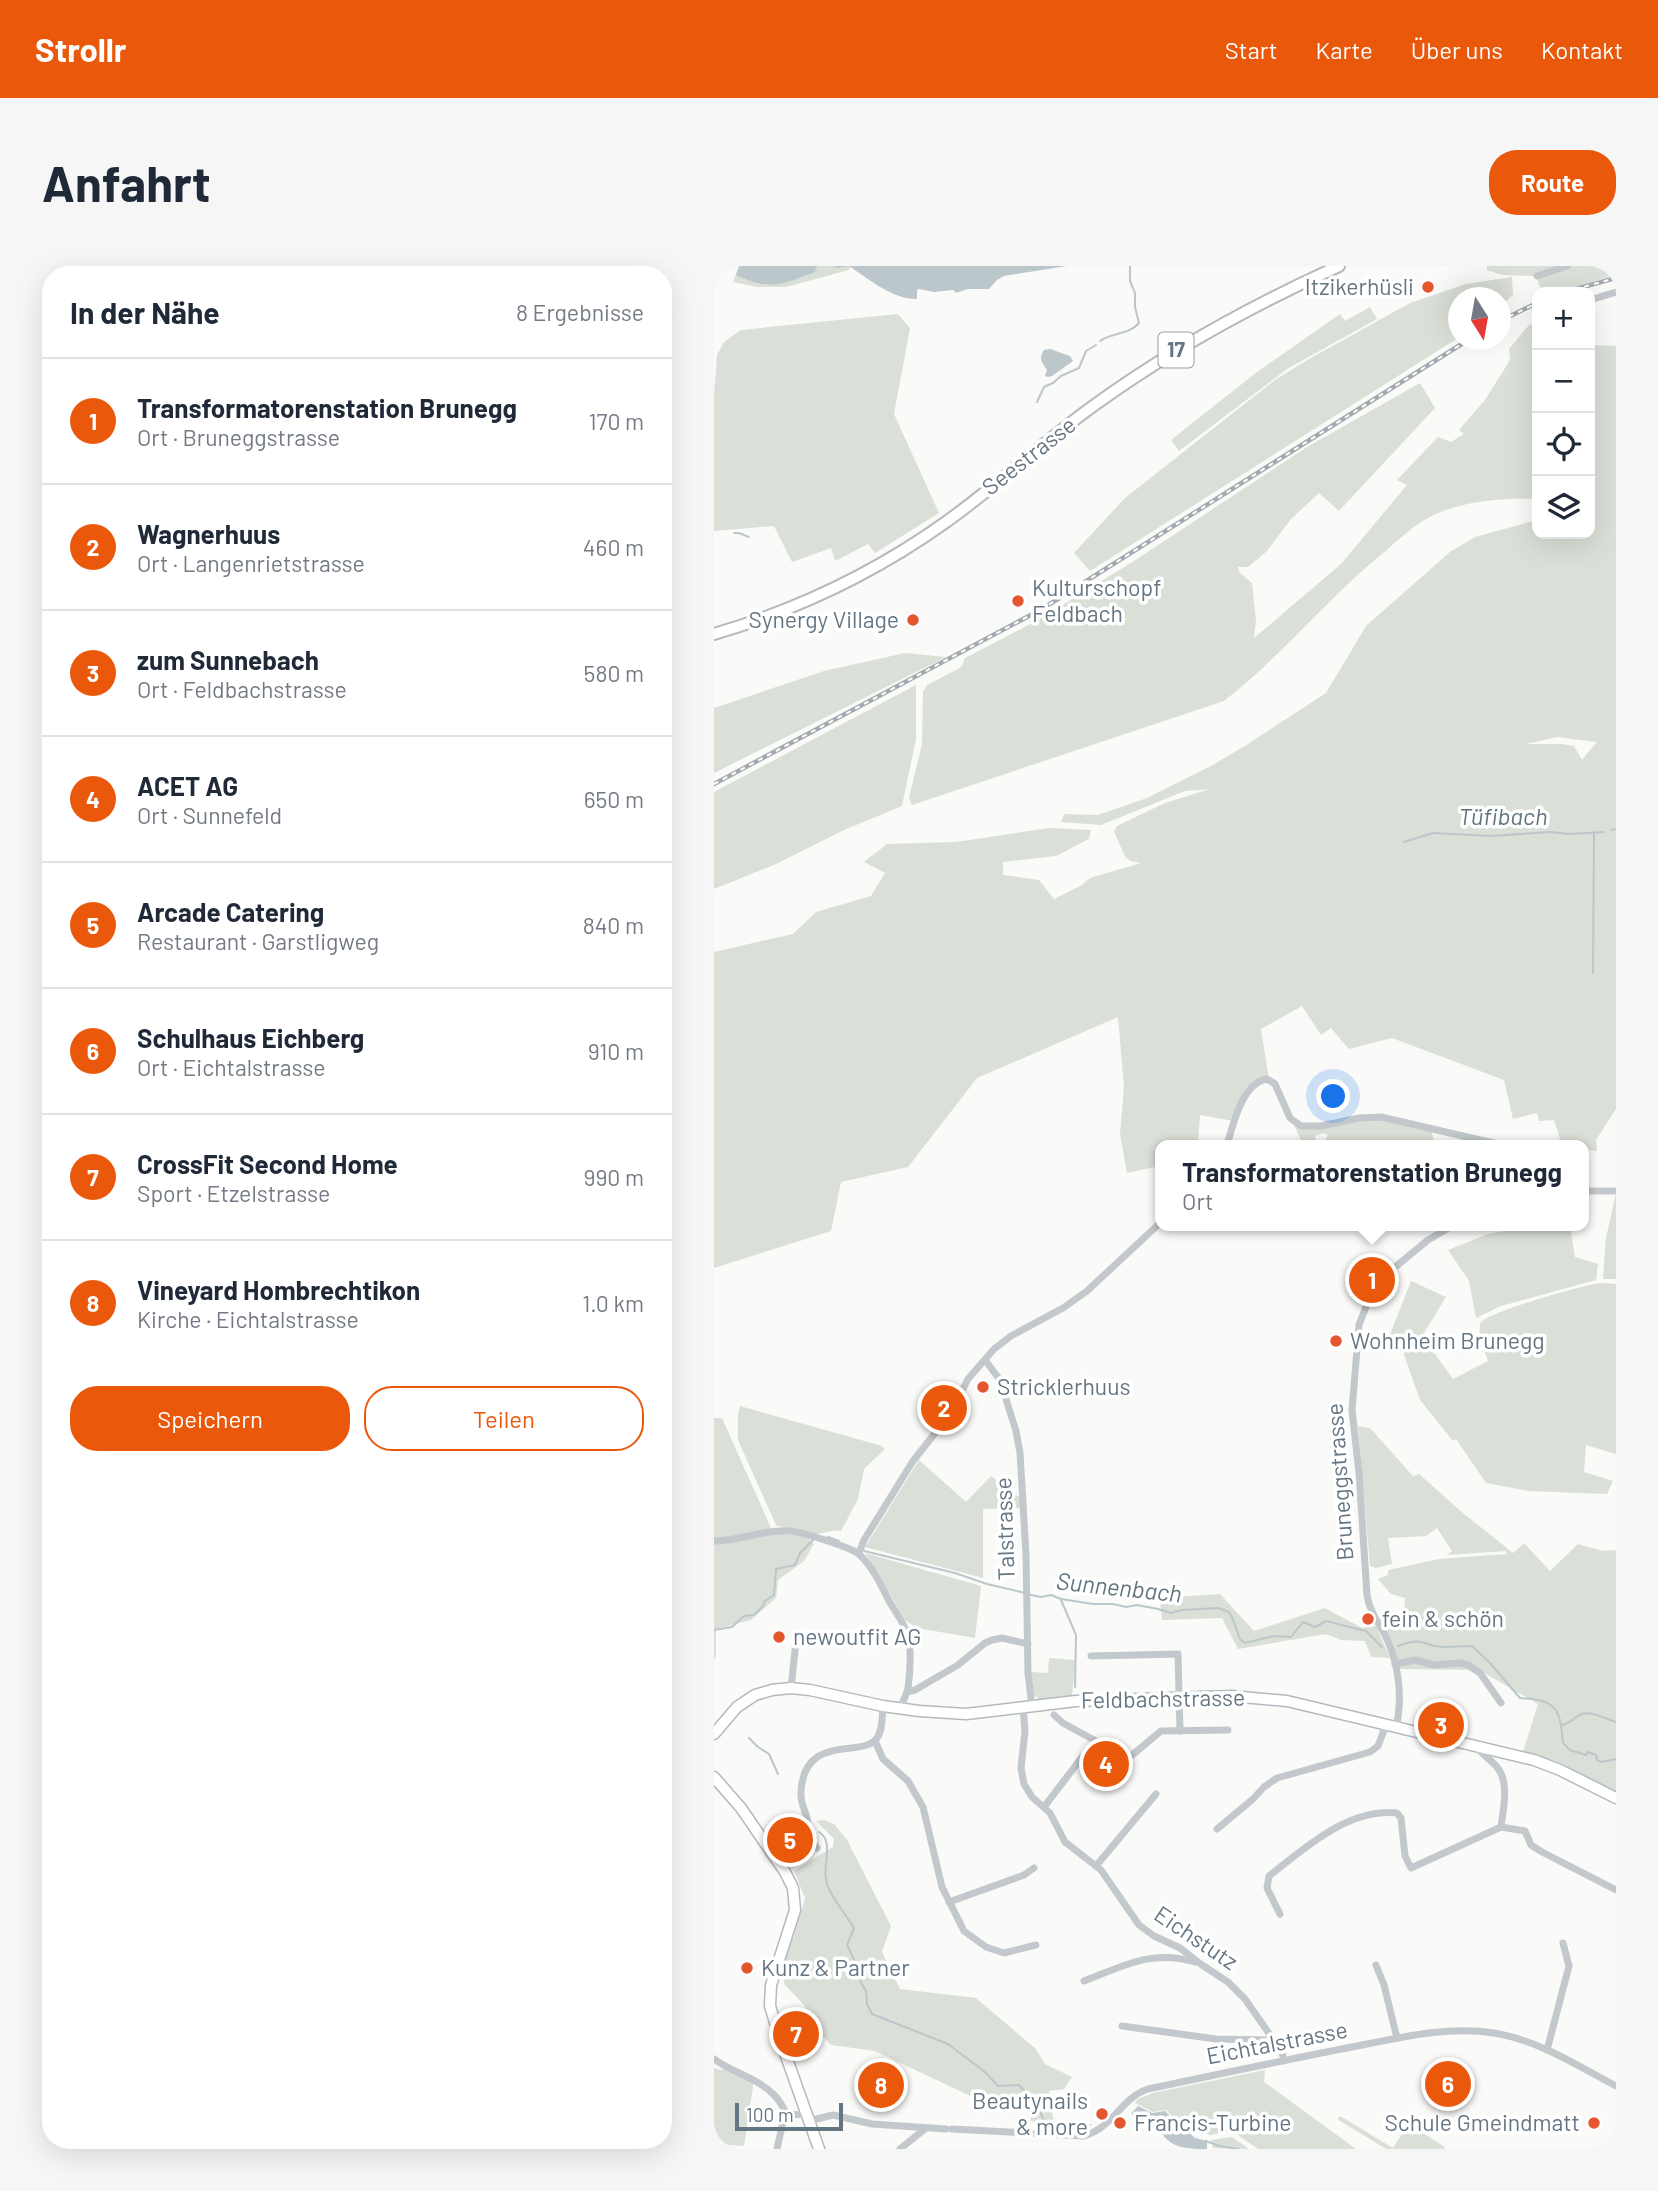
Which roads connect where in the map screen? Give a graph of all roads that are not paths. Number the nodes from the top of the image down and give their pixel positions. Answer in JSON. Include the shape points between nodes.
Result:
{"nodes":[{"id":1,"x":1339,"y":266,"type":"edge"},
{"id":2,"x":1567,"y":266,"type":"edge"},
{"id":3,"x":1537,"y":276,"type":"dead end"},
{"id":4,"x":1616,"y":292,"type":"edge"},
{"id":5,"x":1595,"y":298,"type":"edge"},
{"id":6,"x":714,"y":634,"type":"edge"},
{"id":7,"x":1229,"y":1140,"type":"edge"},
{"id":8,"x":1481,"y":1140,"type":"edge"},
{"id":9,"x":1589,"y":1191,"type":"edge"},
{"id":10,"x":1616,"y":1191,"type":"edge"},
{"id":11,"x":1155,"y":1228,"type":"edge"},
{"id":12,"x":1445,"y":1231,"type":"edge"},
{"id":13,"x":985,"y":1360,"type":"junction"},
{"id":14,"x":714,"y":1541,"type":"edge"},
{"id":15,"x":859,"y":1553,"type":"junction"},
{"id":16,"x":806,"y":1636,"type":"dead end"},
{"id":17,"x":1028,"y":1644,"type":"junction"},
{"id":18,"x":1091,"y":1656,"type":"dead end"},
{"id":19,"x":1395,"y":1664,"type":"junction"},
{"id":20,"x":792,"y":1688,"type":"junction"},
{"id":21,"x":907,"y":1692,"type":"junction"},
{"id":22,"x":1179,"y":1698,"type":"junction"},
{"id":23,"x":1501,"y":1703,"type":"dead end"},
{"id":24,"x":883,"y":1706,"type":"junction"},
{"id":25,"x":1028,"y":1706,"type":"junction"},
{"id":26,"x":901,"y":1708,"type":"junction"},
{"id":27,"x":1054,"y":1715,"type":"dead end"},
{"id":28,"x":1391,"y":1726,"type":"junction"},
{"id":29,"x":1228,"y":1730,"type":"dead end"},
{"id":30,"x":1180,"y":1731,"type":"junction"},
{"id":31,"x":714,"y":1734,"type":"edge"},
{"id":32,"x":875,"y":1741,"type":"junction"},
{"id":33,"x":1477,"y":1748,"type":"junction"},
{"id":34,"x":1097,"y":1767,"type":"dead end"},
{"id":35,"x":714,"y":1777,"type":"edge"},
{"id":36,"x":1156,"y":1794,"type":"dead end"},
{"id":37,"x":1616,"y":1798,"type":"edge"},
{"id":38,"x":1044,"y":1807,"type":"junction"},
{"id":39,"x":1502,"y":1827,"type":"junction"},
{"id":40,"x":1217,"y":1829,"type":"dead end"},
{"id":41,"x":817,"y":1848,"type":"dead end"},
{"id":42,"x":1096,"y":1866,"type":"junction"},
{"id":43,"x":1034,"y":1868,"type":"dead end"},
{"id":44,"x":1616,"y":1890,"type":"edge"},
{"id":45,"x":949,"y":1902,"type":"junction"},
{"id":46,"x":1280,"y":1914,"type":"dead end"},
{"id":47,"x":1563,"y":1943,"type":"dead end"},
{"id":48,"x":1036,"y":1945,"type":"dead end"},
{"id":49,"x":1199,"y":1963,"type":"junction"},
{"id":50,"x":1376,"y":1965,"type":"dead end"},
{"id":51,"x":1084,"y":1982,"type":"dead end"},
{"id":52,"x":1122,"y":2026,"type":"dead end"},
{"id":53,"x":1272,"y":2038,"type":"junction"},
{"id":54,"x":1397,"y":2038,"type":"junction"},
{"id":55,"x":1547,"y":2050,"type":"junction"},
{"id":56,"x":714,"y":2059,"type":"edge"},
{"id":57,"x":1284,"y":2060,"type":"junction"},
{"id":58,"x":1616,"y":2086,"type":"edge"},
{"id":59,"x":787,"y":2115,"type":"junction"},
{"id":60,"x":807,"y":2117,"type":"junction"},
{"id":61,"x":926,"y":2128,"type":"junction"},
{"id":62,"x":777,"y":2149,"type":"edge"},
{"id":63,"x":819,"y":2149,"type":"edge"},
{"id":64,"x":900,"y":2149,"type":"edge"}],
"edges":[{"from":1,"to":6,"type":"main road","name":"Seestrasse","number":"17","via":[[1226,321],[1158,361],[1093,406],[945,523],[897,554],[796,606]]},
{"from":2,"to":3,"type":"street"},
{"from":4,"to":5,"type":"street"},
{"from":7,"to":8,"type":"street","via":[[1247,1095],[1257,1082],[1269,1080],[1292,1121],[1301,1126],[1381,1117]]},
{"from":9,"to":10,"type":"street"},
{"from":11,"to":13,"type":"street","via":[[1087,1291],[1004,1340]]},
{"from":12,"to":19,"type":"street","name":"Bruneggstrasse","via":[[1382,1280],[1366,1305],[1357,1337],[1352,1415],[1368,1605]]},
{"from":13,"to":15,"type":"street","via":[[913,1461]]},
{"from":13,"to":17,"type":"street","name":"Talstrasse","via":[[1000,1378],[1018,1438]]},
{"from":14,"to":15,"type":"street","via":[[789,1531]]},
{"from":15,"to":21,"type":"street","via":[[907,1631]]},
{"from":16,"to":20,"type":"street","via":[[796,1641]]},
{"from":17,"to":21,"type":"street","via":[[992,1640],[958,1665]]},
{"from":17,"to":25,"type":"street","name":"Talstrasse"},
{"from":18,"to":22,"type":"street","via":[[1178,1654]]},
{"from":19,"to":23,"type":"street","via":[[1415,1660],[1468,1665],[1480,1673]]},
{"from":19,"to":28,"type":"street","name":"Bruneggstrasse","via":[[1399,1698]]},
{"from":20,"to":24,"type":"main road","name":"Feldbachstrasse"},
{"from":20,"to":31,"type":"main road","name":"Feldbachstrasse","via":[[755,1695],[737,1707]]},
{"from":21,"to":26,"type":"street"},
{"from":22,"to":25,"type":"main road","name":"Feldbachstrasse"},
{"from":22,"to":28,"type":"main road","name":"Feldbachstrasse","via":[[1269,1698]]},
{"from":22,"to":30,"type":"street"},
{"from":24,"to":26,"type":"main road","name":"Feldbachstrasse"},
{"from":24,"to":32,"type":"street"},
{"from":25,"to":26,"type":"main road","name":"Feldbachstrasse","via":[[966,1714]]},
{"from":25,"to":38,"type":"street","name":"Eichstutz","via":[[1022,1776],[1032,1797]]},
{"from":27,"to":30,"type":"street","via":[[1125,1757],[1161,1731]]},
{"from":28,"to":33,"type":"main road","name":"Feldbachstrasse"},
{"from":28,"to":40,"type":"street","via":[[1370,1752],[1277,1778]]},
{"from":29,"to":30,"type":"street"},
{"from":32,"to":41,"type":"street","via":[[827,1753],[806,1769],[801,1803],[808,1839]]},
{"from":32,"to":45,"type":"street","via":[[883,1759],[908,1781],[923,1807]]},
{"from":33,"to":37,"type":"main road","name":"Feldbachstrasse","via":[[1551,1766]]},
{"from":33,"to":39,"type":"street","via":[[1503,1779]]},
{"from":34,"to":38,"type":"street","via":[[1083,1756]]},
{"from":35,"to":60,"type":"main road","via":[[741,1808],[793,1888],[793,1921],[770,1994],[774,2020]]},
{"from":36,"to":42,"type":"street"},
{"from":38,"to":42,"type":"street","name":"Eichstutz","via":[[1065,1842]]},
{"from":39,"to":44,"type":"street","via":[[1525,1831],[1531,1845]]},
{"from":39,"to":46,"type":"street","via":[[1411,1868],[1397,1813],[1348,1821],[1269,1876],[1267,1888]]},
{"from":42,"to":49,"type":"street","name":"Eichstutz","via":[[1139,1925]]},
{"from":43,"to":45,"type":"street"},
{"from":45,"to":48,"type":"street","via":[[964,1931],[986,1947],[1004,1953]]},
{"from":47,"to":55,"type":"street","via":[[1569,1966]]},
{"from":49,"to":51,"type":"street","via":[[1161,1956]]},
{"from":49,"to":53,"type":"street","name":"Eichstutz","via":[[1237,1990]]},
{"from":50,"to":54,"type":"street"},
{"from":52,"to":53,"type":"street","via":[[1216,2039]]},
{"from":53,"to":57,"type":"street","name":"Eichstutz"},
{"from":54,"to":55,"type":"street","name":"Eichtalstrasse","via":[[1481,2032]]},
{"from":54,"to":57,"type":"street","name":"Eichtalstrasse"},
{"from":55,"to":58,"type":"street","name":"Eichtalstrasse"},
{"from":56,"to":59,"type":"street","via":[[772,2093]]},
{"from":57,"to":61,"type":"street","name":"Eichtalstrasse","via":[[1140,2092],[1089,2135]]},
{"from":59,"to":60,"type":"street","name":"Eichtalstrasse"},
{"from":59,"to":62,"type":"street"},
{"from":60,"to":61,"type":"street","name":"Eichtalstrasse","via":[[833,2115],[872,2124]]},
{"from":60,"to":63,"type":"main road"},
{"from":61,"to":64,"type":"street"}]}
